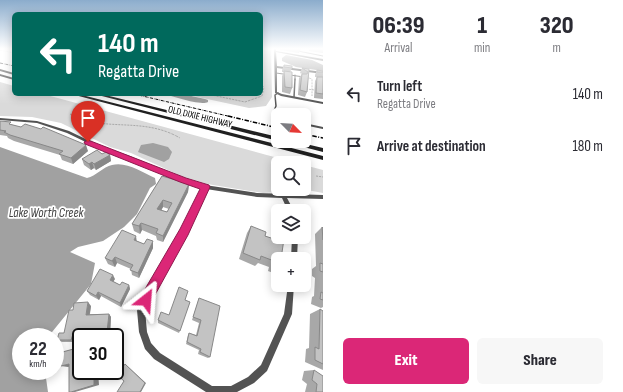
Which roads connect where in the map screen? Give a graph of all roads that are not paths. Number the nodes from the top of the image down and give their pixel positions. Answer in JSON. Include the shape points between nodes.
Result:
{"nodes":[{"id":1,"x":276,"y":67,"type":"edge"},
{"id":2,"x":278,"y":67,"type":"edge"},
{"id":3,"x":0,"y":70,"type":"edge"},
{"id":4,"x":12,"y":73,"type":"edge"},
{"id":5,"x":276,"y":73,"type":"junction"},
{"id":6,"x":323,"y":73,"type":"edge"},
{"id":7,"x":0,"y":75,"type":"edge"},
{"id":8,"x":295,"y":76,"type":"junction"},
{"id":9,"x":304,"y":77,"type":"edge"},
{"id":10,"x":12,"y":78,"type":"edge"},
{"id":11,"x":279,"y":93,"type":"junction"},
{"id":12,"x":81,"y":96,"type":"edge"},
{"id":13,"x":104,"y":96,"type":"edge"},
{"id":14,"x":294,"y":97,"type":"junction"},
{"id":15,"x":323,"y":103,"type":"edge"},
{"id":16,"x":275,"y":108,"type":"edge"},
{"id":17,"x":0,"y":119,"type":"edge"},
{"id":18,"x":311,"y":125,"type":"edge"},
{"id":19,"x":323,"y":128,"type":"edge"},
{"id":20,"x":271,"y":137,"type":"edge"},
{"id":21,"x":311,"y":147,"type":"edge"},
{"id":22,"x":323,"y":150,"type":"edge"},
{"id":23,"x":323,"y":158,"type":"edge"},
{"id":24,"x":205,"y":187,"type":"junction"},
{"id":25,"x":271,"y":195,"type":"edge"},
{"id":26,"x":284,"y":196,"type":"joint"},
{"id":27,"x":323,"y":197,"type":"edge"},
{"id":28,"x":288,"y":204,"type":"edge"},
{"id":29,"x":290,"y":292,"type":"edge"}],
"edges":[{"from":1,"to":5,"type":"street"},
{"from":2,"to":6,"type":"street"},
{"from":3,"to":4,"type":"main road"},
{"from":5,"to":8,"type":"lane"},
{"from":5,"to":11,"type":"street","via":[[276,92]]},
{"from":7,"to":10,"type":"main road"},
{"from":8,"to":9,"type":"lane"},
{"from":8,"to":14,"type":"lane"},
{"from":11,"to":14,"type":"street"},
{"from":11,"to":16,"type":"lane","via":[[275,95]]},
{"from":12,"to":23,"type":"main road","name":"OLD DIXIE HIGHWAY"},
{"from":13,"to":20,"type":"main road","name":"OLD DIXIE HIGHWAY"},
{"from":14,"to":15,"type":"street"},
{"from":17,"to":24,"type":"street","via":[[37,122],[62,130]]},
{"from":18,"to":19,"type":"lane"},
{"from":21,"to":22,"type":"main road"},
{"from":24,"to":25,"type":"street","via":[[238,194]]},
{"from":24,"to":29,"type":"street","via":[[184,232],[141,310],[143,332],[148,346],[157,356],[211,390],[232,390],[251,380],[264,368],[288,314]]},
{"from":26,"to":27,"type":"street"},
{"from":26,"to":28,"type":"street"}]}
